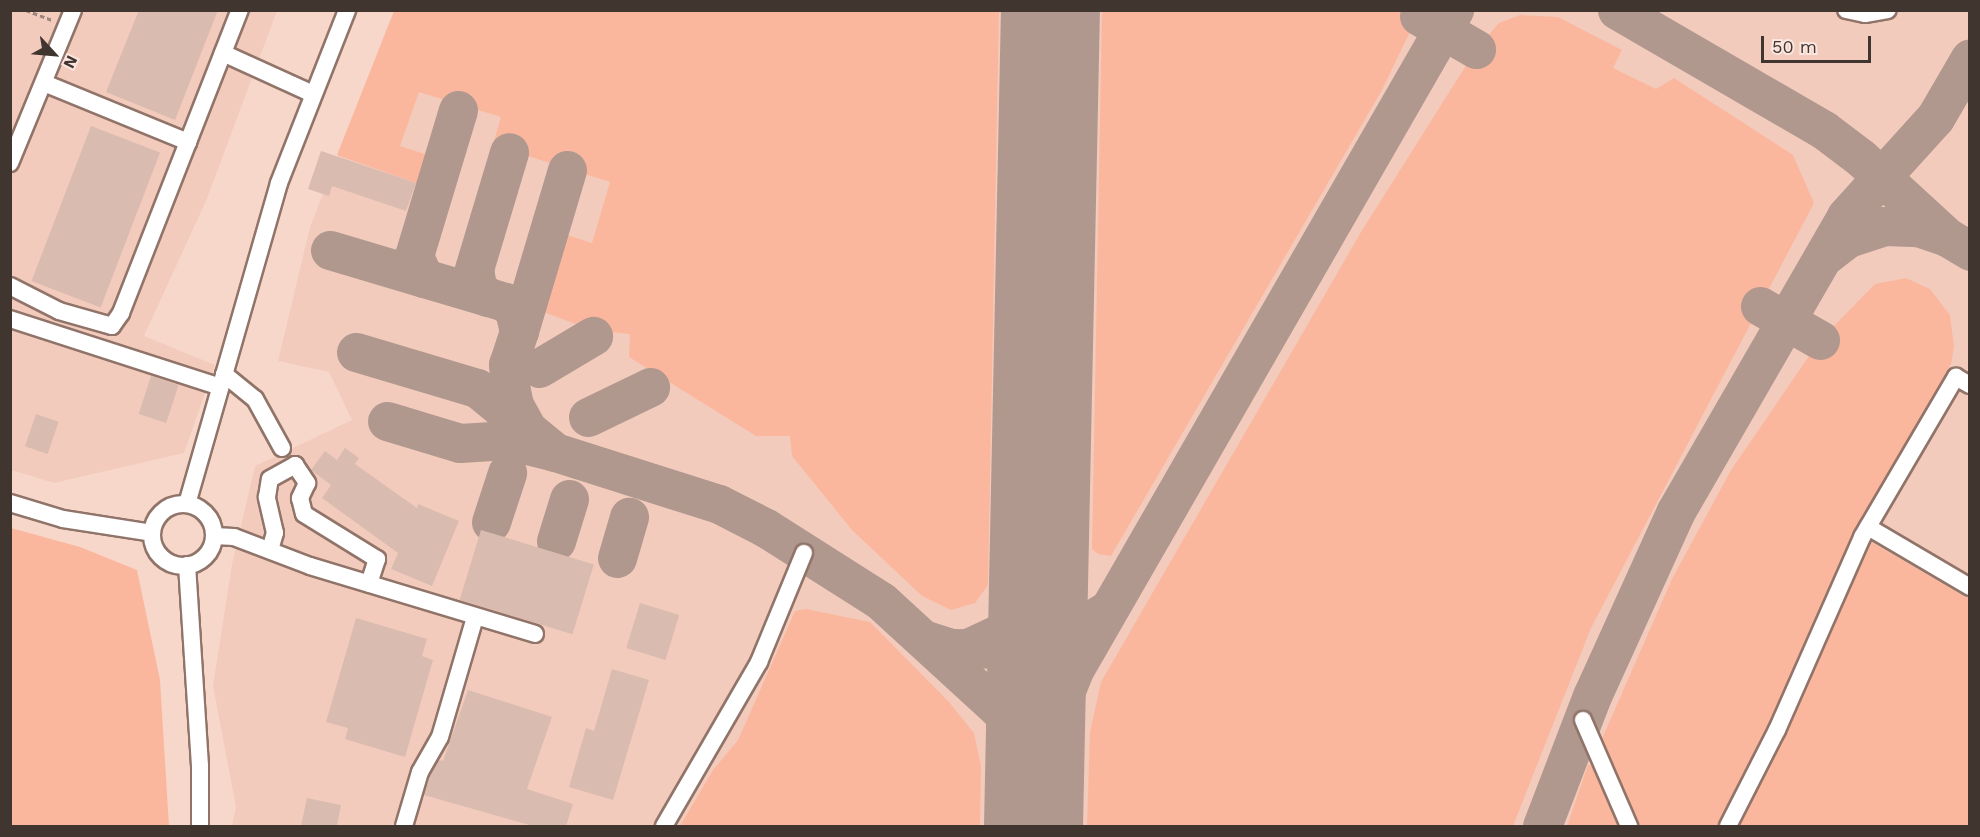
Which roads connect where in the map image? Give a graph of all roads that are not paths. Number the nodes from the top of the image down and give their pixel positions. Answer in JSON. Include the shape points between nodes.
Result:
{"nodes":[{"id":1,"x":57,"y":10,"type":"edge"},
{"id":2,"x":240,"y":10,"type":"edge"},
{"id":3,"x":347,"y":10,"type":"edge"},
{"id":4,"x":1846,"y":10,"type":"edge"},
{"id":5,"x":1888,"y":10,"type":"edge"},
{"id":6,"x":70,"y":18,"type":"edge"},
{"id":7,"x":223,"y":53,"type":"junction"},
{"id":8,"x":44,"y":83,"type":"junction"},
{"id":9,"x":313,"y":94,"type":"junction"},
{"id":10,"x":188,"y":142,"type":"junction"},
{"id":11,"x":10,"y":163,"type":"edge"},
{"id":12,"x":10,"y":286,"type":"edge"},
{"id":13,"x":10,"y":319,"type":"edge"},
{"id":14,"x":222,"y":380,"type":"junction"},
{"id":15,"x":1970,"y":385,"type":"edge"},
{"id":16,"x":282,"y":448,"type":"dead end"},
{"id":17,"x":10,"y":503,"type":"edge"},
{"id":18,"x":187,"y":504,"type":"junction"},
{"id":19,"x":1868,"y":527,"type":"junction"},
{"id":20,"x":152,"y":533,"type":"junction"},
{"id":21,"x":214,"y":536,"type":"junction"},
{"id":22,"x":270,"y":550,"type":"junction"},
{"id":23,"x":804,"y":553,"type":"dead end"},
{"id":24,"x":187,"y":566,"type":"junction"},
{"id":25,"x":369,"y":584,"type":"junction"},
{"id":26,"x":1970,"y":588,"type":"edge"},
{"id":27,"x":475,"y":617,"type":"junction"},
{"id":28,"x":535,"y":634,"type":"dead end"},
{"id":29,"x":1583,"y":720,"type":"dead end"},
{"id":30,"x":200,"y":826,"type":"edge"},
{"id":31,"x":404,"y":826,"type":"edge"},
{"id":32,"x":664,"y":826,"type":"edge"},
{"id":33,"x":1629,"y":826,"type":"edge"},
{"id":34,"x":1728,"y":826,"type":"edge"}],
"edges":[{"from":1,"to":6,"type":"street"},
{"from":2,"to":7,"type":"street"},
{"from":3,"to":9,"type":"street"},
{"from":4,"to":5,"type":"street","via":[[1865,14]]},
{"from":6,"to":8,"type":"street"},
{"from":7,"to":9,"type":"street"},
{"from":7,"to":10,"type":"street"},
{"from":8,"to":10,"type":"street"},
{"from":8,"to":11,"type":"street"},
{"from":9,"to":14,"type":"street","via":[[276,194]]},
{"from":10,"to":12,"type":"street","via":[[121,313],[112,326],[59,311]]},
{"from":13,"to":14,"type":"street"},
{"from":14,"to":16,"type":"street","via":[[255,399]]},
{"from":14,"to":18,"type":"street"},
{"from":15,"to":19,"type":"street","via":[[1956,377]]},
{"from":17,"to":20,"type":"street","via":[[63,519]]},
{"from":18,"to":20,"type":"street","via":[[163,511]]},
{"from":18,"to":21,"type":"street","via":[[207,514]]},
{"from":19,"to":26,"type":"street"},
{"from":19,"to":34,"type":"street","via":[[1777,730]]},
{"from":20,"to":24,"type":"street","via":[[154,544],[166,561]]},
{"from":21,"to":22,"type":"street","via":[[234,537]]},
{"from":21,"to":24,"type":"street","via":[[206,556]]},
{"from":22,"to":25,"type":"street"},
{"from":22,"to":25,"type":"street","via":[[275,533],[267,497],[270,479],[295,465],[307,483],[300,498],[304,514],[377,559]]},
{"from":23,"to":32,"type":"street","via":[[759,662]]},
{"from":24,"to":30,"type":"street"},
{"from":25,"to":27,"type":"street"},
{"from":27,"to":28,"type":"street"},
{"from":27,"to":31,"type":"street","via":[[440,737],[420,772]]},
{"from":29,"to":33,"type":"street"}]}
